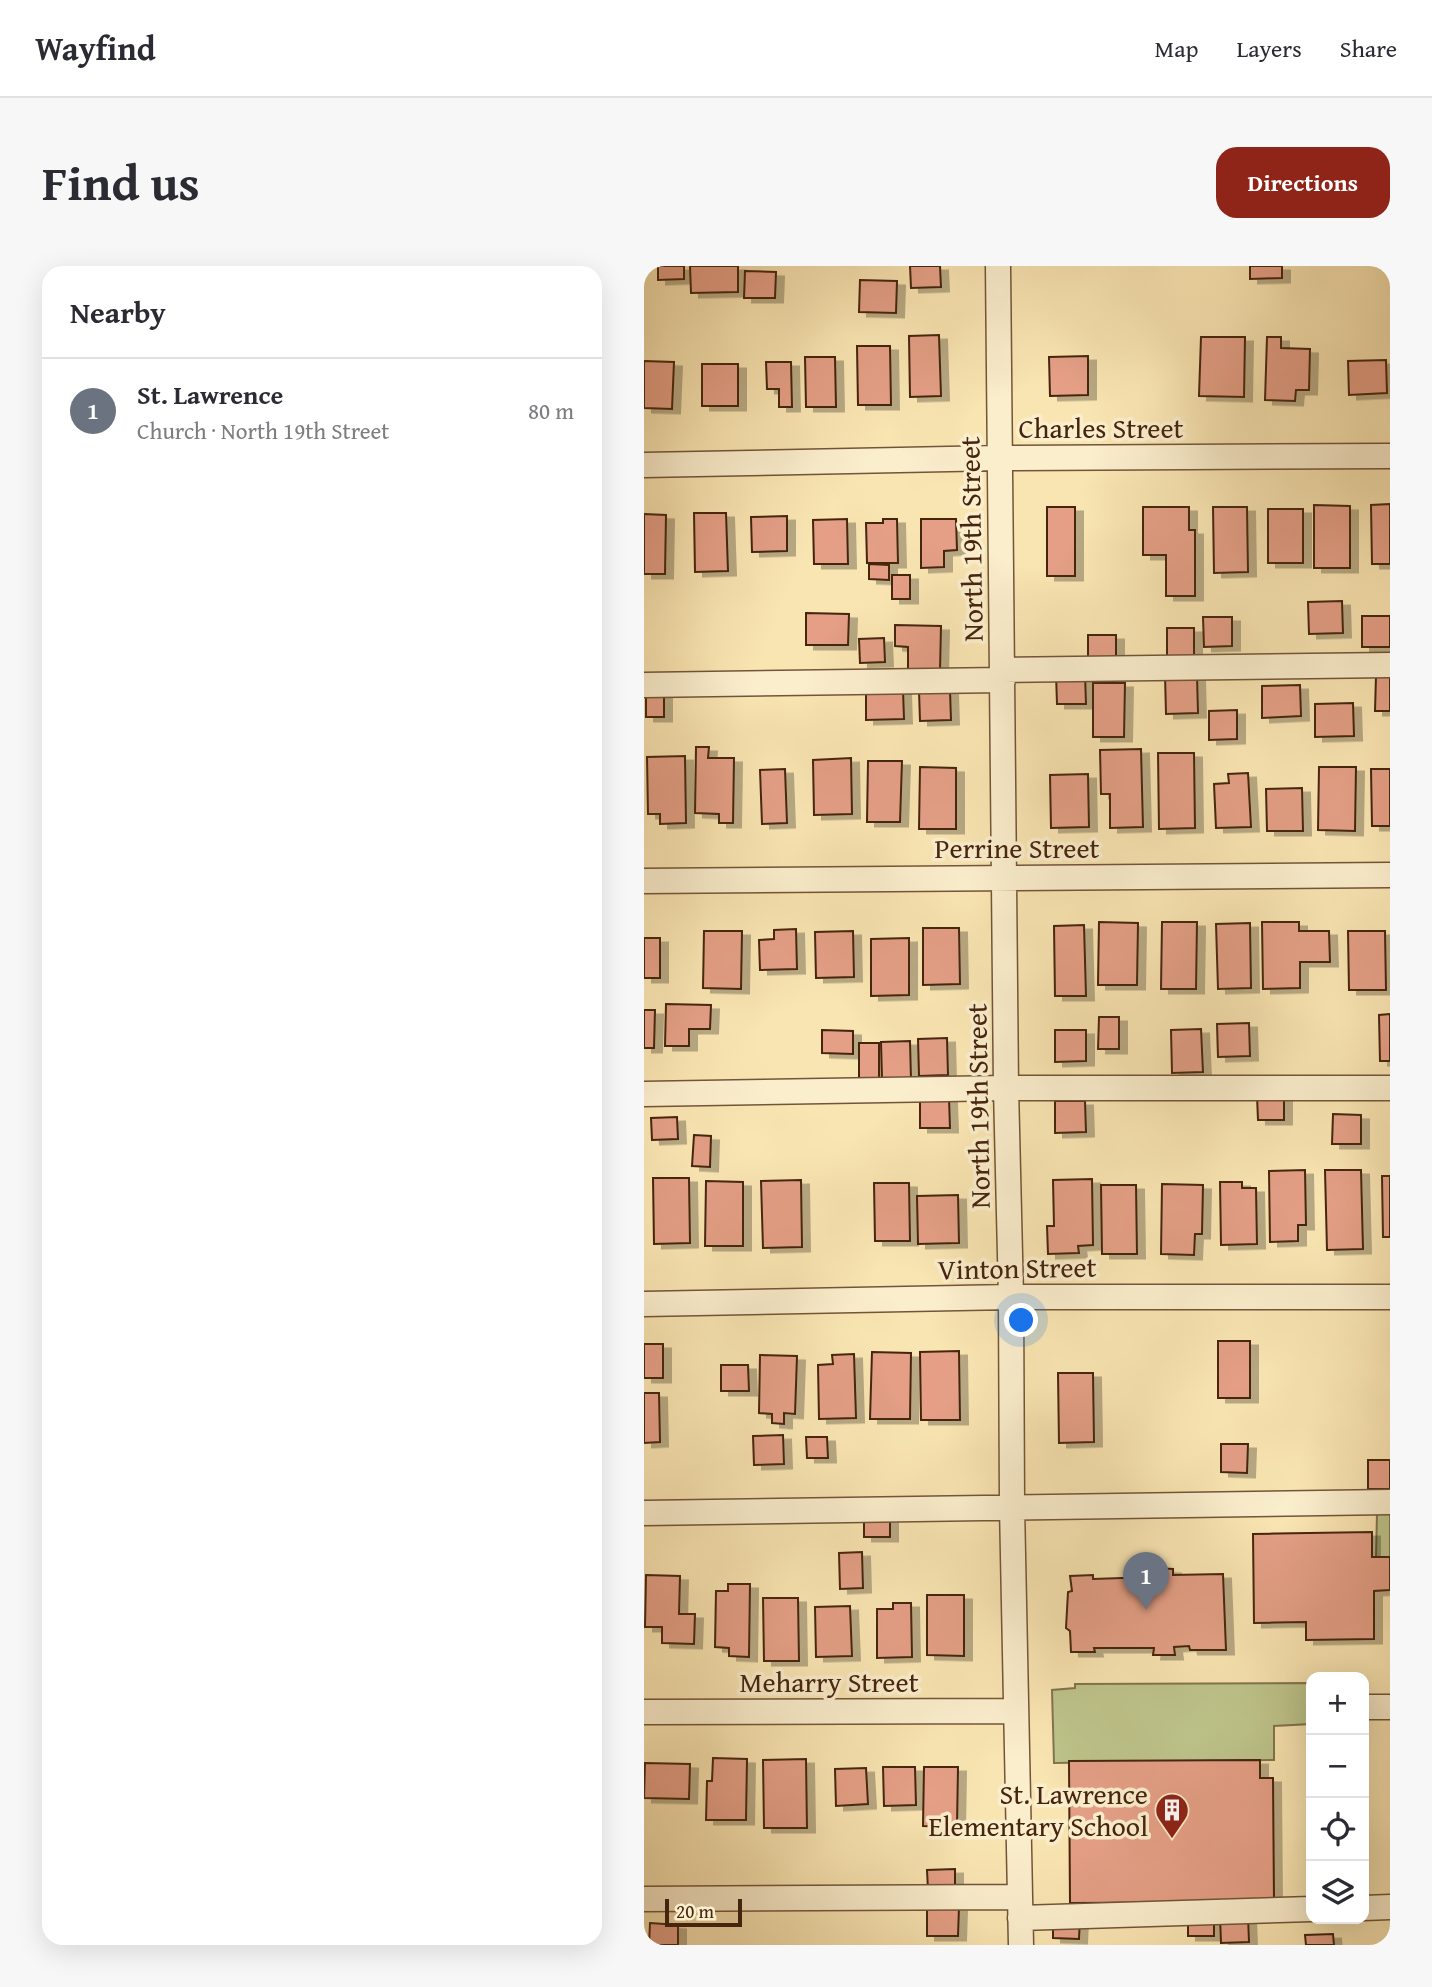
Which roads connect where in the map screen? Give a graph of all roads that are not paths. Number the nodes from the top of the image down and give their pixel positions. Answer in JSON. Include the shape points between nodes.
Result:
{"nodes":[{"id":1,"x":998,"y":266,"type":"edge"},
{"id":2,"x":1390,"y":456,"type":"edge"},
{"id":3,"x":999,"y":458,"type":"junction"},
{"id":4,"x":644,"y":465,"type":"edge"},
{"id":5,"x":1390,"y":665,"type":"edge"},
{"id":6,"x":1003,"y":675,"type":"junction"},
{"id":7,"x":644,"y":685,"type":"edge"},
{"id":8,"x":1390,"y":875,"type":"edge"},
{"id":9,"x":1004,"y":878,"type":"junction"},
{"id":10,"x":644,"y":881,"type":"edge"},
{"id":11,"x":1006,"y":1088,"type":"junction"},
{"id":12,"x":1390,"y":1088,"type":"edge"},
{"id":13,"x":644,"y":1094,"type":"edge"},
{"id":14,"x":1011,"y":1297,"type":"junction"},
{"id":15,"x":1390,"y":1297,"type":"edge"},
{"id":16,"x":644,"y":1304,"type":"edge"},
{"id":17,"x":1390,"y":1502,"type":"edge"},
{"id":18,"x":1012,"y":1506,"type":"junction"},
{"id":19,"x":644,"y":1513,"type":"edge"},
{"id":20,"x":1369,"y":1707,"type":"edge"},
{"id":21,"x":1390,"y":1707,"type":"edge"},
{"id":22,"x":1015,"y":1711,"type":"junction"},
{"id":23,"x":644,"y":1712,"type":"edge"},
{"id":24,"x":644,"y":1899,"type":"edge"},
{"id":25,"x":1390,"y":1907,"type":"edge"},
{"id":26,"x":1020,"y":1908,"type":"junction"},
{"id":27,"x":1369,"y":1908,"type":"edge"},
{"id":28,"x":1306,"y":1909,"type":"edge"},
{"id":29,"x":1021,"y":1945,"type":"edge"}],
"edges":[{"from":1,"to":3,"type":"street","name":"North 19th Street"},
{"from":2,"to":3,"type":"street","name":"Charles Street"},
{"from":3,"to":4,"type":"street","name":"Charles Street"},
{"from":3,"to":6,"type":"street","name":"North 19th Street"},
{"from":5,"to":6,"type":"street"},
{"from":6,"to":7,"type":"street"},
{"from":6,"to":9,"type":"street","name":"North 19th Street"},
{"from":8,"to":9,"type":"street","name":"Perrine Street"},
{"from":9,"to":10,"type":"street","name":"Perrine Street"},
{"from":9,"to":11,"type":"street","name":"North 19th Street"},
{"from":11,"to":12,"type":"street"},
{"from":11,"to":13,"type":"street"},
{"from":11,"to":14,"type":"street","name":"North 19th Street"},
{"from":14,"to":15,"type":"street","name":"Vinton Street"},
{"from":14,"to":16,"type":"street","name":"Vinton Street"},
{"from":14,"to":18,"type":"street","name":"North 19th Street"},
{"from":17,"to":18,"type":"street"},
{"from":18,"to":19,"type":"street"},
{"from":18,"to":22,"type":"street","name":"North 19th Street"},
{"from":20,"to":21,"type":"street"},
{"from":22,"to":23,"type":"street","name":"Meharry Street"},
{"from":22,"to":26,"type":"street","name":"North 19th Street"},
{"from":24,"to":26,"type":"street"},
{"from":25,"to":27,"type":"street"},
{"from":26,"to":28,"type":"street"},
{"from":26,"to":29,"type":"street","name":"North 19th Street"}]}
